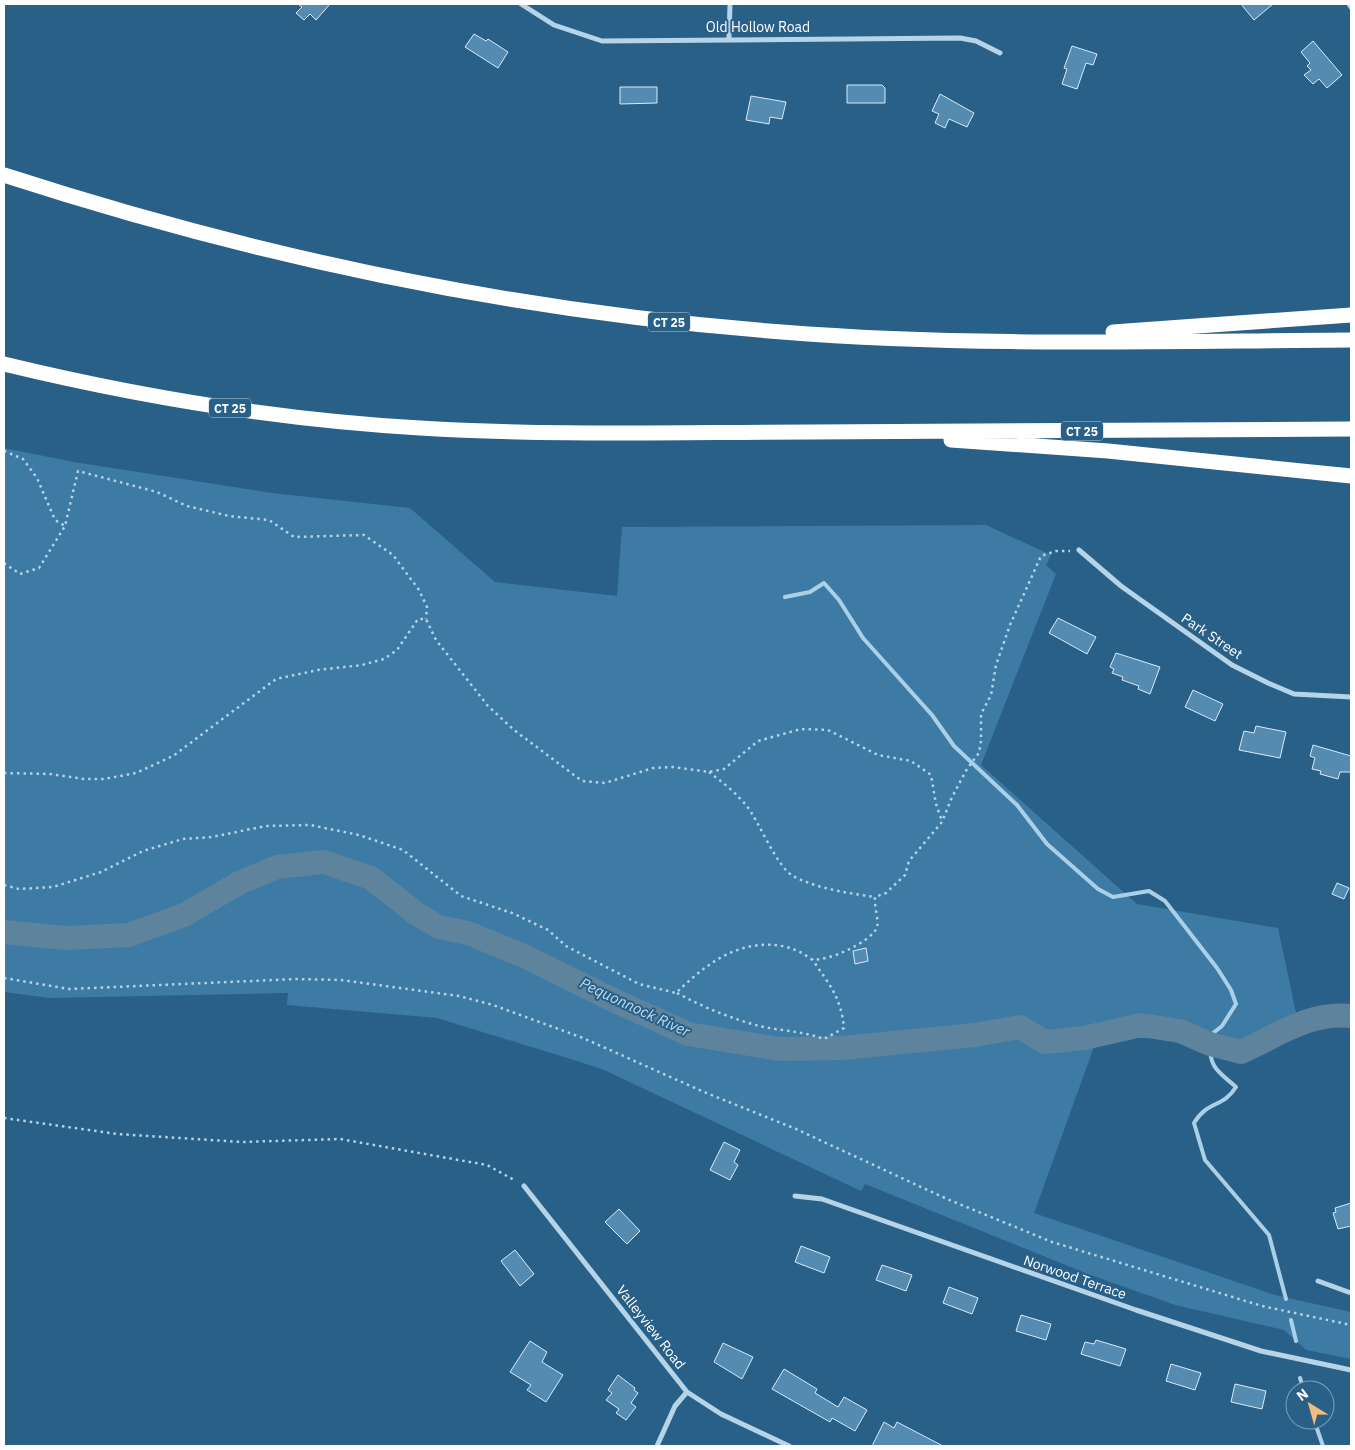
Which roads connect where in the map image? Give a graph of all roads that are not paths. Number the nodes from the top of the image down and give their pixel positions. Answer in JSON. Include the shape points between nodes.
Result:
{"nodes":[{"id":1,"x":521,"y":4,"type":"edge"},
{"id":2,"x":730,"y":4,"type":"edge"},
{"id":3,"x":729,"y":38,"type":"junction"},
{"id":4,"x":1000,"y":54,"type":"dead end"},
{"id":5,"x":4,"y":175,"type":"edge"},
{"id":6,"x":1351,"y":315,"type":"edge"},
{"id":7,"x":1351,"y":340,"type":"edge"},
{"id":8,"x":981,"y":341,"type":"junction"},
{"id":9,"x":4,"y":364,"type":"edge"},
{"id":10,"x":1351,"y":429,"type":"edge"},
{"id":11,"x":813,"y":432,"type":"junction"},
{"id":12,"x":1351,"y":476,"type":"edge"},
{"id":13,"x":1080,"y":550,"type":"road end"},
{"id":14,"x":1351,"y":697,"type":"edge"},
{"id":15,"x":524,"y":1186,"type":"road end"},
{"id":16,"x":795,"y":1196,"type":"dead end"},
{"id":17,"x":1318,"y":1281,"type":"dead end"},
{"id":18,"x":1351,"y":1293,"type":"edge"},
{"id":19,"x":1351,"y":1370,"type":"edge"},
{"id":20,"x":687,"y":1392,"type":"junction"},
{"id":21,"x":657,"y":1446,"type":"edge"},
{"id":22,"x":789,"y":1446,"type":"edge"}],
"edges":[{"from":1,"to":3,"type":"street","name":"Old Hollow Road","via":[[554,25],[602,40]]},
{"from":2,"to":3,"type":"street"},
{"from":3,"to":4,"type":"street","name":"Old Hollow Road","via":[[960,38],[976,41]]},
{"from":5,"to":8,"type":"highway","number":"CT 25","via":[[225,240],[335,267],[480,295],[582,311],[730,328],[852,337]]},
{"from":6,"to":8,"type":"highway"},
{"from":7,"to":8,"type":"highway","number":"CT 25"},
{"from":9,"to":11,"type":"highway","number":"CT 25","via":[[171,399],[269,414],[368,424],[517,432]]},
{"from":10,"to":11,"type":"highway","number":"CT 25"},
{"from":11,"to":12,"type":"highway","via":[[1108,451]]},
{"from":13,"to":14,"type":"street","name":"Park Street","via":[[1121,586],[1232,665],[1294,694]]},
{"from":15,"to":20,"type":"street","name":"Valleyview Road"},
{"from":16,"to":19,"type":"street","name":"Norwood Terrace","via":[[822,1200],[1261,1351]]},
{"from":17,"to":18,"type":"street"},
{"from":20,"to":21,"type":"street","via":[[675,1406]]},
{"from":20,"to":22,"type":"street","name":"Valleyview Road","via":[[721,1414]]}]}
